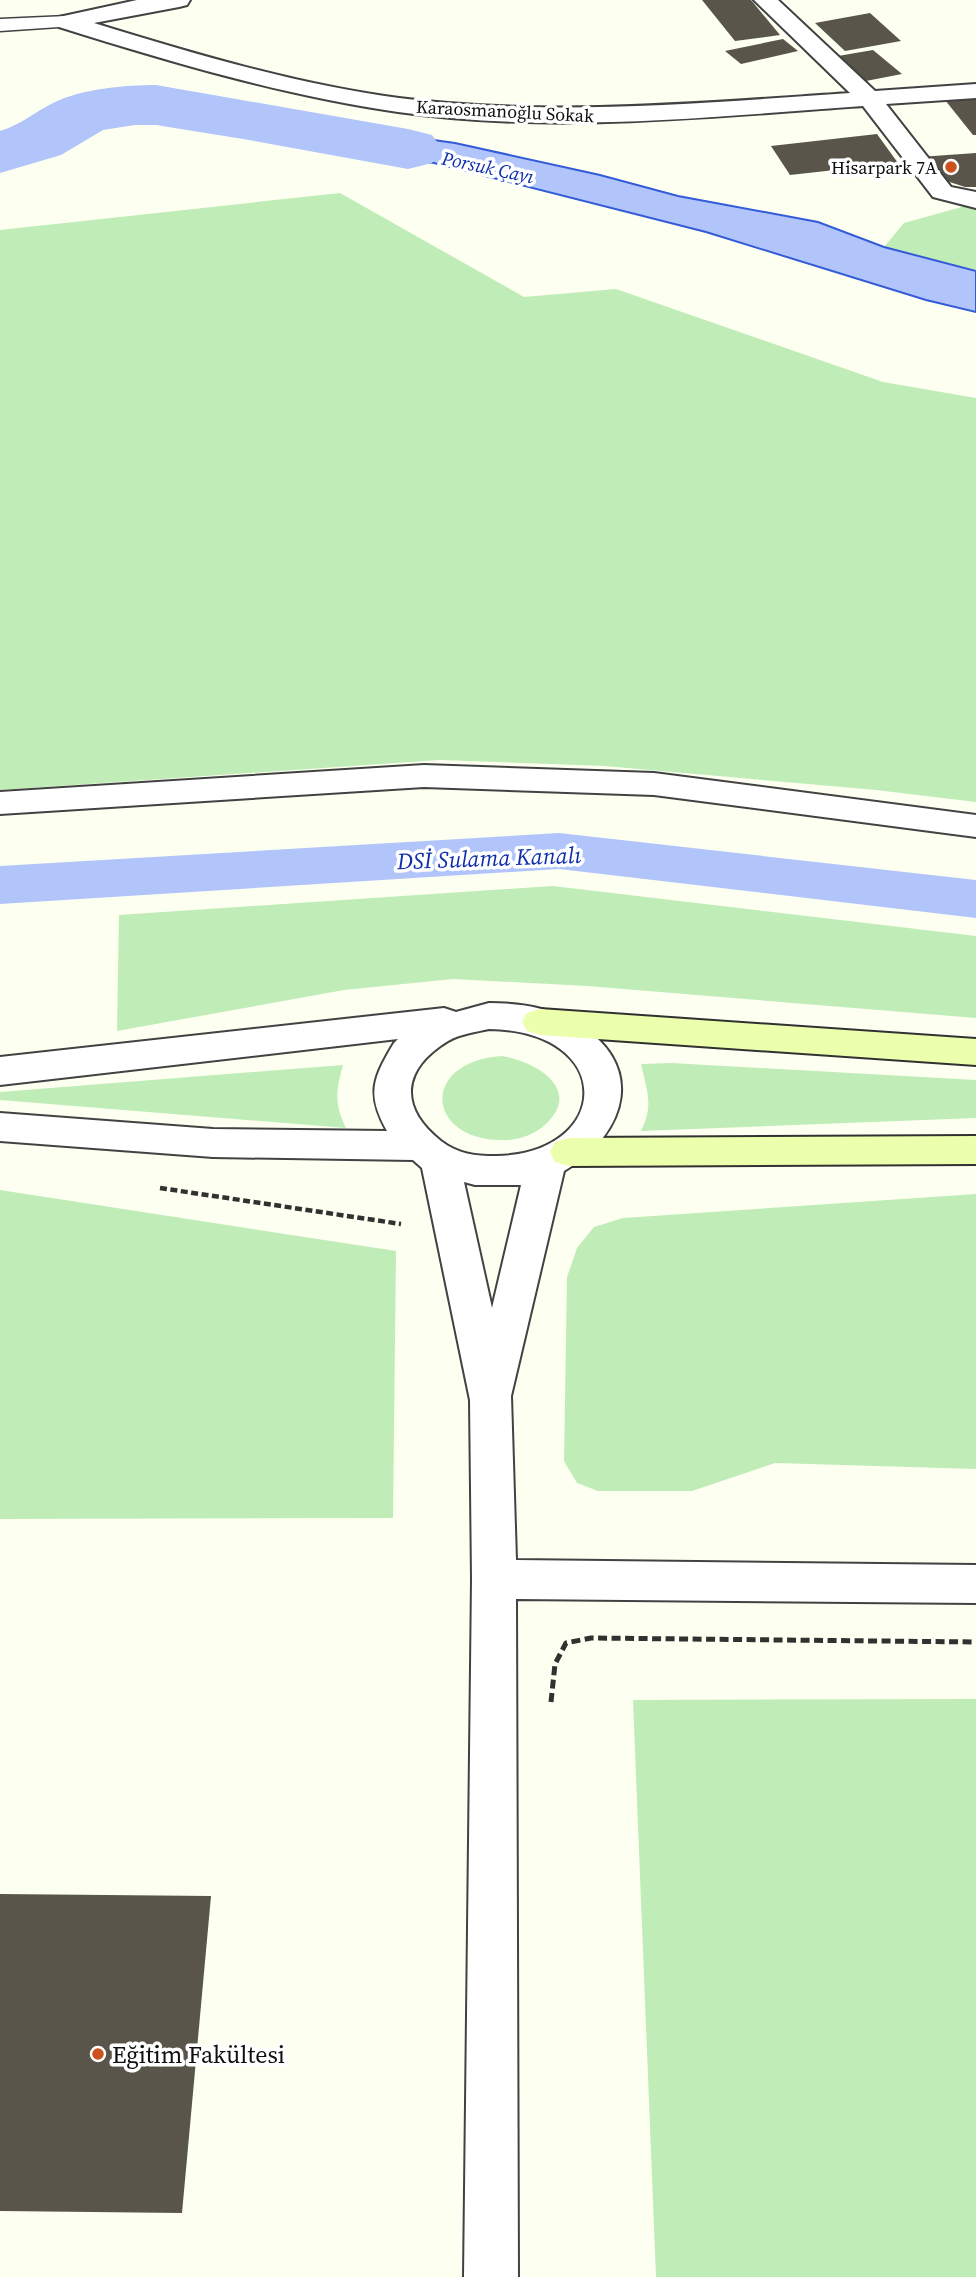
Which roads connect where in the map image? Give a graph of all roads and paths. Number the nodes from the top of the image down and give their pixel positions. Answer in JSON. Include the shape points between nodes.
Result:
{"nodes":[{"id":1,"x":179,"y":0,"type":"edge"},
{"id":2,"x":765,"y":0,"type":"edge"},
{"id":3,"x":67,"y":22,"type":"junction"},
{"id":4,"x":0,"y":25,"type":"edge"},
{"id":5,"x":976,"y":91,"type":"edge"},
{"id":6,"x":867,"y":97,"type":"junction"},
{"id":7,"x":976,"y":200,"type":"edge"},
{"id":8,"x":0,"y":803,"type":"edge"},
{"id":9,"x":976,"y":826,"type":"edge"},
{"id":10,"x":463,"y":1019,"type":"junction"},
{"id":11,"x":540,"y":1022,"type":"junction"},
{"id":12,"x":976,"y":1052,"type":"edge"},
{"id":13,"x":0,"y":1071,"type":"edge"},
{"id":14,"x":0,"y":1127,"type":"edge"},
{"id":15,"x":976,"y":1150,"type":"edge"},
{"id":16,"x":429,"y":1153,"type":"junction"},
{"id":17,"x":557,"y":1157,"type":"junction"},
{"id":18,"x":147,"y":1186,"type":"dead end"},
{"id":19,"x":456,"y":1233,"type":"junction"},
{"id":20,"x":491,"y":1400,"type":"junction"},
{"id":21,"x":494,"y":1579,"type":"junction"},
{"id":22,"x":976,"y":1584,"type":"edge"},
{"id":23,"x":976,"y":1642,"type":"edge"},
{"id":24,"x":551,"y":1705,"type":"dead end"},
{"id":25,"x":491,"y":2277,"type":"edge"}],
"edges":[{"from":1,"to":3,"type":"street"},
{"from":2,"to":6,"type":"street"},
{"from":3,"to":4,"type":"lane"},
{"from":3,"to":6,"type":"street","name":"Karaosmanoğlu Sokak","via":[[316,90],[398,106],[498,114],[626,116]]},
{"from":5,"to":6,"type":"street","name":"Karaosmanoğlu Sokak"},
{"from":6,"to":7,"type":"street","via":[[942,192]]},
{"from":8,"to":9,"type":"street","via":[[424,776],[654,784]]},
{"from":10,"to":11,"type":"street","via":[[515,1016]]},
{"from":10,"to":13,"type":"street"},
{"from":10,"to":16,"type":"street","via":[[419,1039],[393,1073],[393,1112],[403,1130]]},
{"from":11,"to":12,"type":"street"},
{"from":11,"to":17,"type":"street","via":[[582,1045],[603,1081],[598,1119],[586,1137]]},
{"from":14,"to":16,"type":"street"},
{"from":15,"to":17,"type":"street"},
{"from":16,"to":17,"type":"street","via":[[465,1168],[493,1172],[520,1170]]},
{"from":16,"to":19,"type":"street"},
{"from":17,"to":20,"type":"street"},
{"from":18,"to":19,"type":"path"},
{"from":19,"to":20,"type":"street"},
{"from":20,"to":21,"type":"street"},
{"from":21,"to":22,"type":"street"},
{"from":21,"to":25,"type":"street"},
{"from":23,"to":24,"type":"path","via":[[591,1637],[566,1643],[555,1664]]}]}
